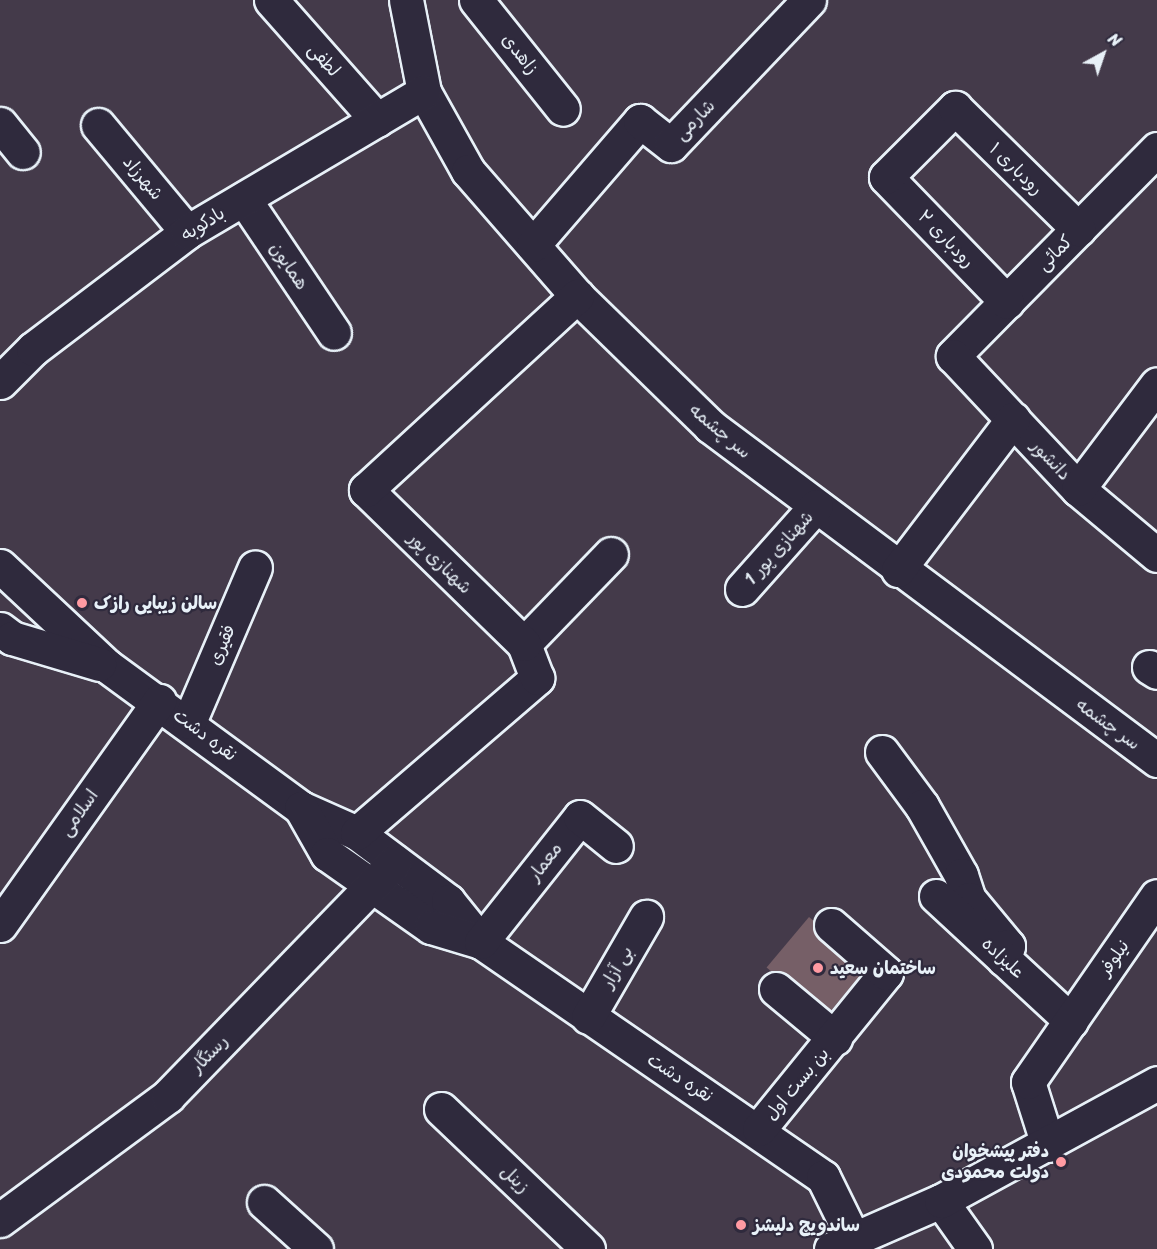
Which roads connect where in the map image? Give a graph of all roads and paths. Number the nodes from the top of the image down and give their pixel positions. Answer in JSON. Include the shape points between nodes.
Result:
{"nodes":[{"id":1,"x":271,"y":0,"type":"edge"},
{"id":2,"x":406,"y":0,"type":"edge"},
{"id":3,"x":476,"y":0,"type":"edge"},
{"id":4,"x":809,"y":0,"type":"edge"},
{"id":5,"x":424,"y":92,"type":"junction"},
{"id":6,"x":955,"y":108,"type":"joint"},
{"id":7,"x":563,"y":109,"type":"dead end"},
{"id":8,"x":377,"y":120,"type":"junction"},
{"id":9,"x":0,"y":124,"type":"edge"},
{"id":10,"x":98,"y":125,"type":"dead end"},
{"id":11,"x":1157,"y":150,"type":"edge"},
{"id":12,"x":23,"y":152,"type":"dead end"},
{"id":13,"x":244,"y":199,"type":"junction"},
{"id":14,"x":1078,"y":230,"type":"junction"},
{"id":15,"x":188,"y":232,"type":"junction"},
{"id":16,"x":532,"y":245,"type":"junction"},
{"id":17,"x":577,"y":296,"type":"junction"},
{"id":18,"x":1007,"y":302,"type":"junction"},
{"id":19,"x":334,"y":333,"type":"dead end"},
{"id":20,"x":953,"y":356,"type":"joint"},
{"id":21,"x":0,"y":382,"type":"edge"},
{"id":22,"x":1157,"y":384,"type":"edge"},
{"id":23,"x":1013,"y":419,"type":"junction"},
{"id":24,"x":1078,"y":489,"type":"junction"},
{"id":25,"x":816,"y":506,"type":"junction"},
{"id":26,"x":611,"y":554,"type":"dead end"},
{"id":27,"x":1157,"y":555,"type":"edge"},
{"id":28,"x":0,"y":566,"type":"edge"},
{"id":29,"x":255,"y":567,"type":"dead end"},
{"id":30,"x":898,"y":570,"type":"junction"},
{"id":31,"x":742,"y":589,"type":"dead end"},
{"id":32,"x":0,"y":629,"type":"edge"},
{"id":33,"x":524,"y":645,"type":"junction"},
{"id":34,"x":107,"y":666,"type":"junction"},
{"id":35,"x":159,"y":701,"type":"junction"},
{"id":36,"x":189,"y":722,"type":"junction"},
{"id":37,"x":882,"y":752,"type":"dead end"},
{"id":38,"x":1157,"y":760,"type":"edge"},
{"id":39,"x":301,"y":808,"type":"junction"},
{"id":40,"x":357,"y":833,"type":"junction"},
{"id":41,"x":616,"y":846,"type":"dead end"},
{"id":42,"x":395,"y":862,"type":"junction"},
{"id":43,"x":373,"y":886,"type":"junction"},
{"id":44,"x":936,"y":896,"type":"dead end"},
{"id":45,"x":1157,"y":896,"type":"edge"},
{"id":46,"x":646,"y":917,"type":"dead end"},
{"id":47,"x":0,"y":925,"type":"edge"},
{"id":48,"x":831,"y":926,"type":"dead end"},
{"id":49,"x":481,"y":942,"type":"junction"},
{"id":50,"x":1004,"y":959,"type":"junction"},
{"id":51,"x":776,"y":989,"type":"dead end"},
{"id":52,"x":588,"y":1017,"type":"junction"},
{"id":53,"x":1071,"y":1021,"type":"junction"},
{"id":54,"x":835,"y":1038,"type":"junction"},
{"id":55,"x":1157,"y":1083,"type":"edge"},
{"id":56,"x":441,"y":1109,"type":"dead end"},
{"id":57,"x":759,"y":1129,"type":"junction"},
{"id":58,"x":1048,"y":1145,"type":"junction"},
{"id":59,"x":940,"y":1201,"type":"junction"},
{"id":60,"x":264,"y":1202,"type":"dead end"},
{"id":61,"x":0,"y":1220,"type":"edge"},
{"id":62,"x":842,"y":1243,"type":"edge"},
{"id":63,"x":316,"y":1249,"type":"edge"},
{"id":64,"x":588,"y":1249,"type":"edge"},
{"id":65,"x":975,"y":1249,"type":"edge"}],
"edges":[{"from":1,"to":8,"type":"street","name":"لطفی"},
{"from":2,"to":5,"type":"street","name":"سر چشمه"},
{"from":3,"to":7,"type":"street","name":"زاهدی"},
{"from":4,"to":16,"type":"street","name":"شارمی","via":[[671,145],[640,121]]},
{"from":5,"to":8,"type":"street","name":"بادکوبه"},
{"from":5,"to":16,"type":"street","name":"سر چشمه","via":[[468,171]]},
{"from":6,"to":14,"type":"street","name":"رودباری ۱"},
{"from":6,"to":18,"type":"street","name":"رودباری ۲","via":[[886,177]]},
{"from":8,"to":13,"type":"street","name":"بادکوبه"},
{"from":9,"to":12,"type":"street"},
{"from":10,"to":15,"type":"street","name":"شهرزاد"},
{"from":11,"to":14,"type":"street","name":"کمائی"},
{"from":13,"to":15,"type":"street","name":"بادکوبه"},
{"from":13,"to":19,"type":"street","name":"همایون"},
{"from":14,"to":18,"type":"street","name":"کمائی"},
{"from":15,"to":21,"type":"street","name":"بادکوبه","via":[[33,349]]},
{"from":16,"to":17,"type":"street","name":"سر چشمه"},
{"from":17,"to":25,"type":"street","name":"سر چشمه","via":[[710,426]]},
{"from":17,"to":33,"type":"street","name":"شهنازی پور","via":[[366,490]]},
{"from":18,"to":20,"type":"street","name":"کمائی"},
{"from":20,"to":23,"type":"street","name":"دانشور"},
{"from":22,"to":24,"type":"street"},
{"from":23,"to":24,"type":"street","name":"دانشور"},
{"from":23,"to":30,"type":"street"},
{"from":24,"to":27,"type":"street","name":"دانشور"},
{"from":25,"to":30,"type":"street","name":"سر چشمه"},
{"from":25,"to":31,"type":"street","name":"شهنازی پور 1"},
{"from":26,"to":33,"type":"street"},
{"from":28,"to":34,"type":"street","name":"نقره دشت"},
{"from":29,"to":36,"type":"street","name":"فقیری"},
{"from":30,"to":38,"type":"street","name":"سر چشمه"},
{"from":32,"to":34,"type":"street","name":"نقره دشت","via":[[12,638]]},
{"from":33,"to":40,"type":"street","name":"شهنازی پور","via":[[537,678]]},
{"from":34,"to":35,"type":"street","name":"نقره دشت"},
{"from":35,"to":36,"type":"street","name":"نقره دشت"},
{"from":35,"to":47,"type":"street","name":"اسلامی"},
{"from":36,"to":39,"type":"street","name":"نقره دشت"},
{"from":37,"to":50,"type":"street","via":[[922,806],[961,875],[969,899],[1008,946]]},
{"from":39,"to":40,"type":"street","name":"نقره دشت"},
{"from":39,"to":43,"type":"street","name":"نقره دشت","via":[[327,854]]},
{"from":40,"to":42,"type":"street","name":"نقره دشت"},
{"from":41,"to":49,"type":"street","name":"معمار","via":[[580,817]]},
{"from":42,"to":43,"type":"street","name":"رستگار"},
{"from":42,"to":49,"type":"street","name":"نقره دشت","via":[[448,902]]},
{"from":43,"to":49,"type":"street","name":"نقره دشت","via":[[431,927]]},
{"from":43,"to":61,"type":"street","name":"رستگار","via":[[168,1096]]},
{"from":44,"to":50,"type":"street","name":"علیزاده"},
{"from":45,"to":53,"type":"street","name":"نیلوفر"},
{"from":46,"to":52,"type":"street","name":"بی آزار"},
{"from":48,"to":54,"type":"street","name":"بن بست اول","via":[[886,973]]},
{"from":49,"to":52,"type":"street","name":"نقره دشت"},
{"from":50,"to":53,"type":"street","name":"علیزاده"},
{"from":51,"to":54,"type":"street","name":"بن بست اول"},
{"from":52,"to":57,"type":"street","name":"نقره دشت"},
{"from":53,"to":58,"type":"street","name":"نیلوفر","via":[[1028,1082]]},
{"from":54,"to":57,"type":"street","name":"بن بست اول"},
{"from":55,"to":58,"type":"street"},
{"from":56,"to":64,"type":"street","name":"زینل"},
{"from":57,"to":62,"type":"street","name":"نقره دشت","via":[[823,1176]]},
{"from":58,"to":59,"type":"street"},
{"from":59,"to":62,"type":"street"},
{"from":59,"to":65,"type":"street"},
{"from":60,"to":63,"type":"street"}]}
